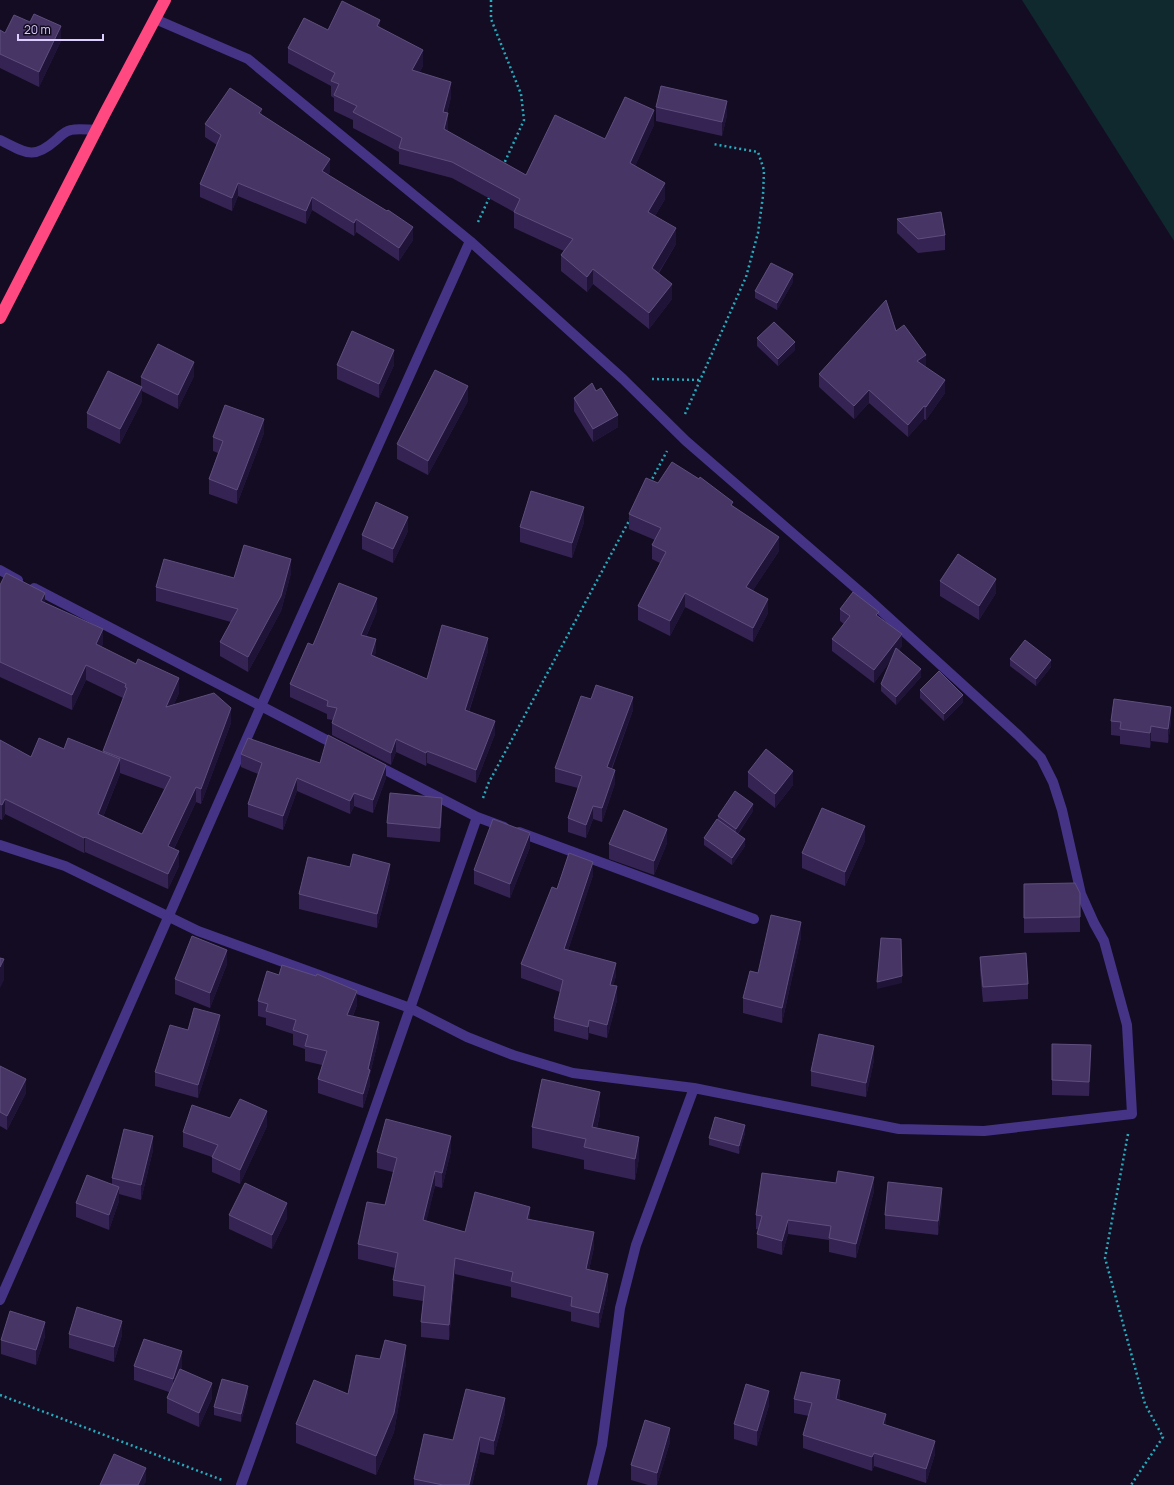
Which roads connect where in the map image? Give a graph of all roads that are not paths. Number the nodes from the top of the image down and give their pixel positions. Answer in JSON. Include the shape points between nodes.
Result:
{"nodes":[{"id":1,"x":165,"y":0,"type":"edge"},
{"id":2,"x":155,"y":19,"type":"junction"},
{"id":3,"x":97,"y":130,"type":"junction"},
{"id":4,"x":0,"y":140,"type":"edge"},
{"id":5,"x":470,"y":241,"type":"junction"},
{"id":6,"x":0,"y":318,"type":"edge"},
{"id":7,"x":0,"y":570,"type":"edge"},
{"id":8,"x":261,"y":706,"type":"junction"},
{"id":9,"x":344,"y":749,"type":"edge"},
{"id":10,"x":365,"y":760,"type":"edge"},
{"id":11,"x":477,"y":817,"type":"junction"},
{"id":12,"x":0,"y":844,"type":"edge"},
{"id":13,"x":167,"y":917,"type":"junction"},
{"id":14,"x":754,"y":919,"type":"dead end"},
{"id":15,"x":410,"y":1008,"type":"junction"},
{"id":16,"x":694,"y":1088,"type":"junction"},
{"id":17,"x":0,"y":1300,"type":"edge"},
{"id":18,"x":241,"y":1485,"type":"edge"},
{"id":19,"x":592,"y":1485,"type":"edge"}],
"edges":[{"from":1,"to":2,"type":"highway"},
{"from":2,"to":3,"type":"highway"},
{"from":2,"to":5,"type":"street","via":[[248,59]]},
{"from":3,"to":4,"type":"street","via":[[71,130],[63,133],[42,151],[34,153]]},
{"from":3,"to":6,"type":"highway"},
{"from":5,"to":8,"type":"street"},
{"from":5,"to":16,"type":"street","via":[[623,379],[686,441],[865,596],[1041,758],[1053,782],[1081,894],[1104,941],[1127,1025],[1132,1114],[984,1131],[899,1129]]},
{"from":7,"to":8,"type":"street"},
{"from":8,"to":9,"type":"street"},
{"from":8,"to":13,"type":"street"},
{"from":10,"to":11,"type":"street"},
{"from":11,"to":14,"type":"street"},
{"from":11,"to":15,"type":"street"},
{"from":12,"to":13,"type":"street","via":[[65,866]]},
{"from":13,"to":15,"type":"street","via":[[198,931]]},
{"from":13,"to":17,"type":"street"},
{"from":15,"to":16,"type":"street","via":[[513,1055],[573,1073]]},
{"from":15,"to":18,"type":"street"},
{"from":16,"to":19,"type":"street","via":[[636,1245],[620,1308],[602,1445]]}]}
